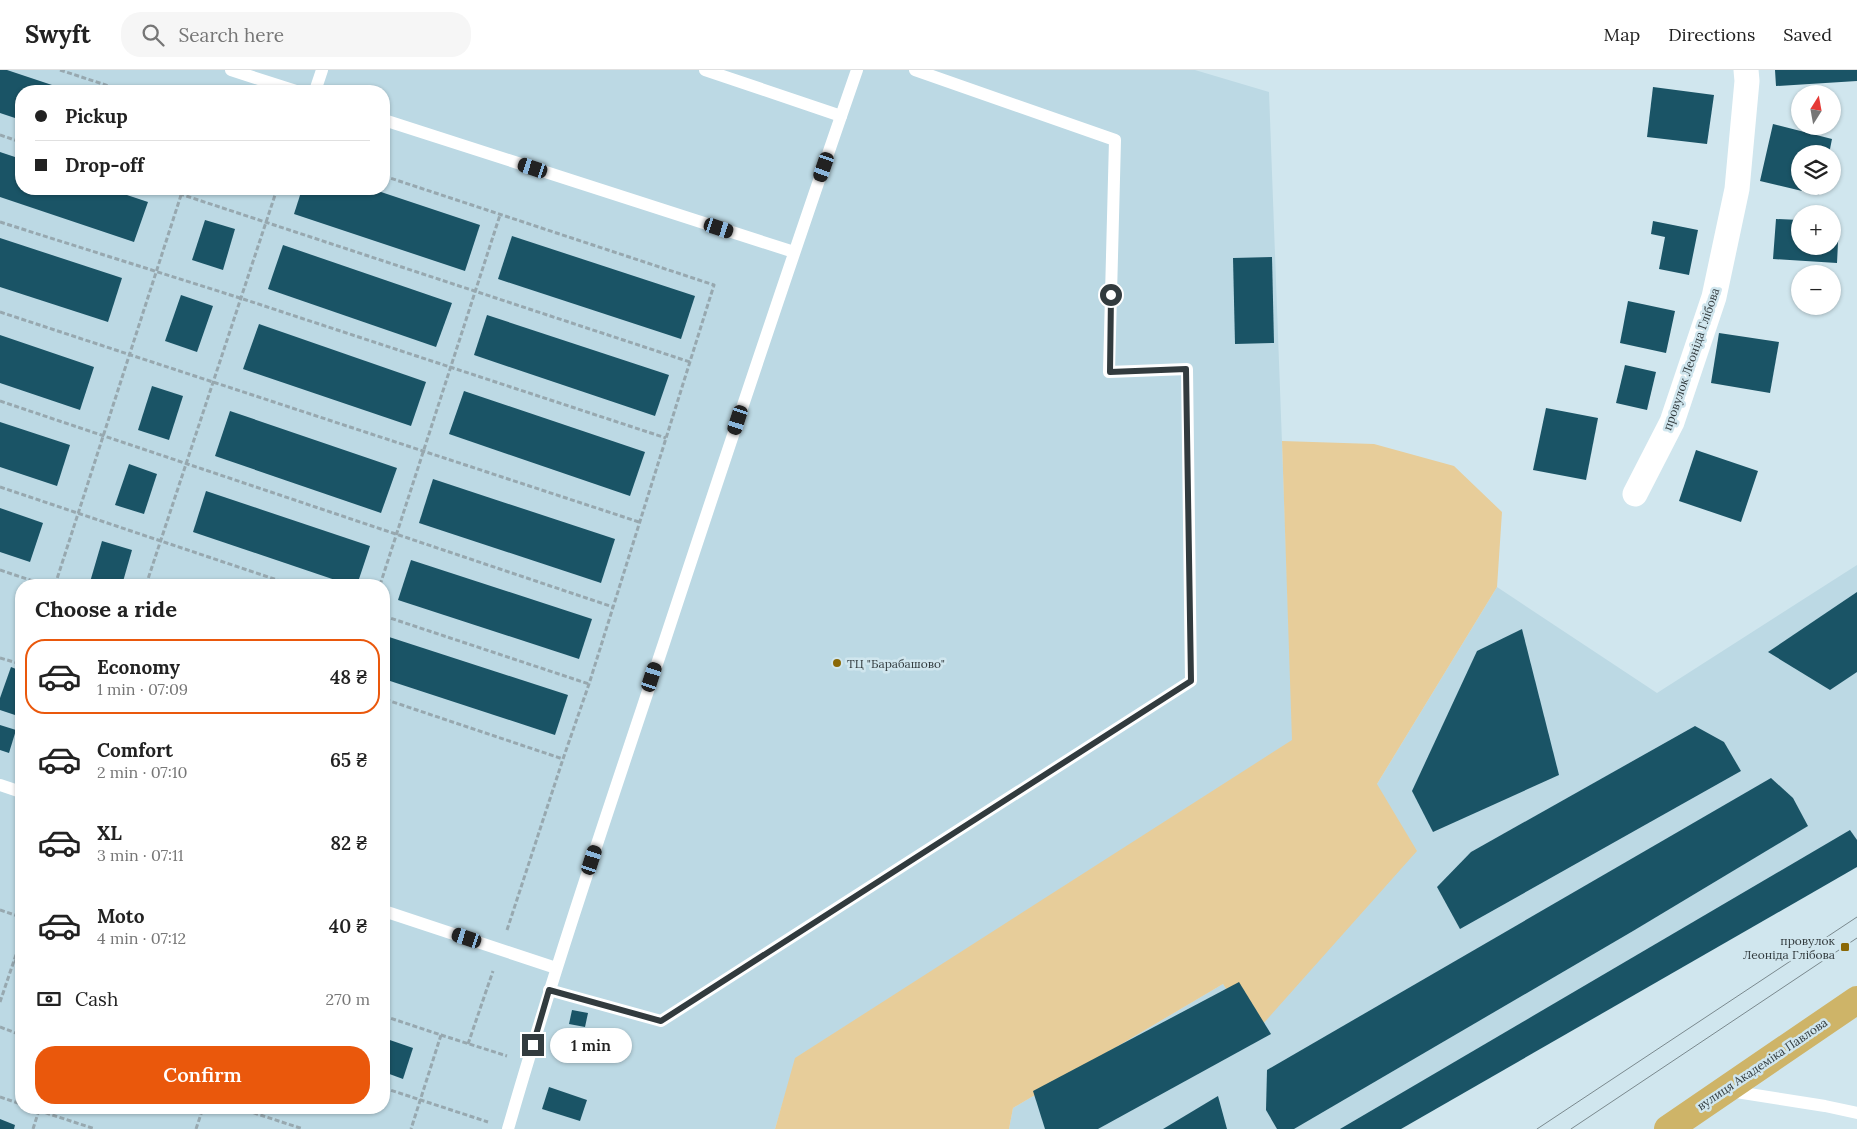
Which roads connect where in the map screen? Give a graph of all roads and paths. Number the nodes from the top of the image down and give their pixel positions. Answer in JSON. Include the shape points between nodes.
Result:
{"nodes":[{"id":1,"x":60,"y":70,"type":"edge"},
{"id":2,"x":231,"y":70,"type":"edge"},
{"id":3,"x":322,"y":70,"type":"edge"},
{"id":4,"x":705,"y":70,"type":"edge"},
{"id":5,"x":857,"y":70,"type":"edge"},
{"id":6,"x":916,"y":70,"type":"edge"},
{"id":7,"x":1746,"y":70,"type":"edge"},
{"id":8,"x":106,"y":85,"type":"edge"},
{"id":9,"x":277,"y":85,"type":"edge"},
{"id":10,"x":317,"y":85,"type":"edge"},
{"id":11,"x":841,"y":116,"type":"junction"},
{"id":12,"x":390,"y":122,"type":"edge"},
{"id":13,"x":0,"y":135,"type":"edge"},
{"id":14,"x":15,"y":140,"type":"edge"},
{"id":15,"x":390,"y":178,"type":"edge"},
{"id":16,"x":181,"y":195,"type":"edge"},
{"id":17,"x":184,"y":195,"type":"edge"},
{"id":18,"x":275,"y":195,"type":"edge"},
{"id":19,"x":500,"y":215,"type":"junction"},
{"id":20,"x":0,"y":222,"type":"edge"},
{"id":21,"x":266,"y":222,"type":"junction"},
{"id":22,"x":794,"y":252,"type":"junction"},
{"id":23,"x":155,"y":272,"type":"junction"},
{"id":24,"x":476,"y":291,"type":"junction"},
{"id":25,"x":240,"y":298,"type":"junction"},
{"id":26,"x":0,"y":312,"type":"edge"},
{"id":27,"x":129,"y":353,"type":"junction"},
{"id":28,"x":690,"y":362,"type":"junction"},
{"id":29,"x":450,"y":367,"type":"junction"},
{"id":30,"x":213,"y":381,"type":"junction"},
{"id":31,"x":0,"y":401,"type":"edge"},
{"id":32,"x":102,"y":435,"type":"junction"},
{"id":33,"x":666,"y":438,"type":"junction"},
{"id":34,"x":424,"y":450,"type":"junction"},
{"id":35,"x":186,"y":463,"type":"junction"},
{"id":36,"x":0,"y":487,"type":"edge"},
{"id":37,"x":1635,"y":494,"type":"dead end"},
{"id":38,"x":79,"y":514,"type":"junction"},
{"id":39,"x":640,"y":522,"type":"junction"},
{"id":40,"x":397,"y":534,"type":"junction"},
{"id":41,"x":160,"y":540,"type":"junction"},
{"id":42,"x":0,"y":570,"type":"edge"},
{"id":43,"x":27,"y":579,"type":"edge"},
{"id":44,"x":57,"y":579,"type":"edge"},
{"id":45,"x":148,"y":579,"type":"edge"},
{"id":46,"x":274,"y":579,"type":"edge"},
{"id":47,"x":382,"y":579,"type":"edge"},
{"id":48,"x":613,"y":607,"type":"junction"},
{"id":49,"x":390,"y":618,"type":"edge"},
{"id":50,"x":0,"y":658,"type":"edge"},
{"id":51,"x":15,"y":662,"type":"edge"},
{"id":52,"x":588,"y":684,"type":"junction"},
{"id":53,"x":390,"y":701,"type":"edge"},
{"id":54,"x":563,"y":759,"type":"junction"},
{"id":55,"x":0,"y":785,"type":"edge"},
{"id":56,"x":15,"y":790,"type":"edge"},
{"id":57,"x":0,"y":910,"type":"edge"},
{"id":58,"x":390,"y":913,"type":"edge"},
{"id":59,"x":15,"y":915,"type":"edge"},
{"id":60,"x":500,"y":949,"type":"junction"},
{"id":61,"x":15,"y":958,"type":"edge"},
{"id":62,"x":14,"y":961,"type":"joint"},
{"id":63,"x":556,"y":968,"type":"junction"},
{"id":64,"x":549,"y":990,"type":"junction"},
{"id":65,"x":1857,"y":1000,"type":"edge"},
{"id":66,"x":0,"y":1002,"type":"edge"},
{"id":67,"x":390,"y":1018,"type":"edge"},
{"id":68,"x":0,"y":1028,"type":"edge"},
{"id":69,"x":15,"y":1033,"type":"edge"},
{"id":70,"x":441,"y":1035,"type":"junction"},
{"id":71,"x":468,"y":1044,"type":"junction"},
{"id":72,"x":527,"y":1063,"type":"junction"},
{"id":73,"x":390,"y":1090,"type":"edge"},
{"id":74,"x":1725,"y":1090,"type":"junction"},
{"id":75,"x":0,"y":1097,"type":"edge"},
{"id":76,"x":420,"y":1101,"type":"junction"},
{"id":77,"x":15,"y":1102,"type":"edge"},
{"id":78,"x":1857,"y":1113,"type":"edge"},
{"id":79,"x":38,"y":1114,"type":"edge"},
{"id":80,"x":51,"y":1114,"type":"edge"},
{"id":81,"x":201,"y":1114,"type":"edge"},
{"id":82,"x":257,"y":1114,"type":"edge"},
{"id":83,"x":32,"y":1129,"type":"edge"},
{"id":84,"x":95,"y":1129,"type":"edge"},
{"id":85,"x":196,"y":1129,"type":"edge"},
{"id":86,"x":303,"y":1129,"type":"edge"},
{"id":87,"x":411,"y":1129,"type":"edge"},
{"id":88,"x":508,"y":1129,"type":"edge"},
{"id":89,"x":1668,"y":1129,"type":"edge"}],
"edges":[{"from":1,"to":8,"type":"path"},
{"from":2,"to":9,"type":"lane"},
{"from":3,"to":10,"type":"lane"},
{"from":4,"to":11,"type":"lane"},
{"from":5,"to":11,"type":"lane"},
{"from":6,"to":64,"type":"lane","via":[[1115,140],[1110,372],[1186,369],[1191,681],[661,1021]]},
{"from":7,"to":37,"type":"street","name":"провулок Леоніда Глібова","via":[[1737,189],[1714,297],[1672,422]]},
{"from":11,"to":22,"type":"lane"},
{"from":12,"to":22,"type":"lane"},
{"from":13,"to":14,"type":"path"},
{"from":15,"to":19,"type":"path"},
{"from":16,"to":23,"type":"path"},
{"from":17,"to":21,"type":"path"},
{"from":18,"to":21,"type":"path"},
{"from":19,"to":24,"type":"path"},
{"from":19,"to":28,"type":"path","via":[[714,285]]},
{"from":20,"to":23,"type":"path"},
{"from":21,"to":24,"type":"path"},
{"from":21,"to":25,"type":"path"},
{"from":22,"to":63,"type":"lane"},
{"from":23,"to":25,"type":"path"},
{"from":23,"to":27,"type":"path"},
{"from":24,"to":28,"type":"path"},
{"from":24,"to":29,"type":"path"},
{"from":25,"to":29,"type":"path"},
{"from":25,"to":30,"type":"path"},
{"from":26,"to":27,"type":"path"},
{"from":27,"to":30,"type":"path"},
{"from":27,"to":32,"type":"path"},
{"from":28,"to":33,"type":"path"},
{"from":29,"to":33,"type":"path"},
{"from":29,"to":34,"type":"path"},
{"from":30,"to":34,"type":"path"},
{"from":30,"to":35,"type":"path"},
{"from":31,"to":32,"type":"path"},
{"from":32,"to":35,"type":"path"},
{"from":32,"to":38,"type":"path"},
{"from":33,"to":39,"type":"path"},
{"from":34,"to":39,"type":"path"},
{"from":34,"to":40,"type":"path"},
{"from":35,"to":40,"type":"path"},
{"from":35,"to":41,"type":"path"},
{"from":36,"to":38,"type":"path"},
{"from":38,"to":41,"type":"path"},
{"from":38,"to":44,"type":"path"},
{"from":39,"to":48,"type":"path"},
{"from":40,"to":47,"type":"path"},
{"from":40,"to":48,"type":"path"},
{"from":41,"to":45,"type":"path"},
{"from":41,"to":46,"type":"path"},
{"from":42,"to":43,"type":"path"},
{"from":48,"to":52,"type":"path"},
{"from":49,"to":52,"type":"path"},
{"from":50,"to":51,"type":"path"},
{"from":52,"to":54,"type":"path"},
{"from":53,"to":54,"type":"path"},
{"from":54,"to":60,"type":"path"},
{"from":55,"to":56,"type":"lane"},
{"from":57,"to":59,"type":"path"},
{"from":58,"to":60,"type":"lane"},
{"from":60,"to":63,"type":"lane"},
{"from":60,"to":71,"type":"path"},
{"from":61,"to":62,"type":"path"},
{"from":62,"to":66,"type":"path"},
{"from":63,"to":64,"type":"lane"},
{"from":64,"to":72,"type":"lane"},
{"from":65,"to":74,"type":"main road","name":"вулиця Академіка Павлова"},
{"from":67,"to":70,"type":"path"},
{"from":68,"to":69,"type":"path"},
{"from":70,"to":71,"type":"path"},
{"from":70,"to":76,"type":"path"},
{"from":71,"to":72,"type":"path"},
{"from":72,"to":88,"type":"lane"},
{"from":73,"to":76,"type":"path"},
{"from":74,"to":78,"type":"lane"},
{"from":74,"to":89,"type":"main road","name":"вулиця Академіка Павлова"},
{"from":75,"to":77,"type":"path"},
{"from":76,"to":87,"type":"path"},
{"from":76,"to":88,"type":"path"},
{"from":79,"to":83,"type":"path"},
{"from":80,"to":84,"type":"path"},
{"from":81,"to":85,"type":"path"},
{"from":82,"to":86,"type":"path"}]}
